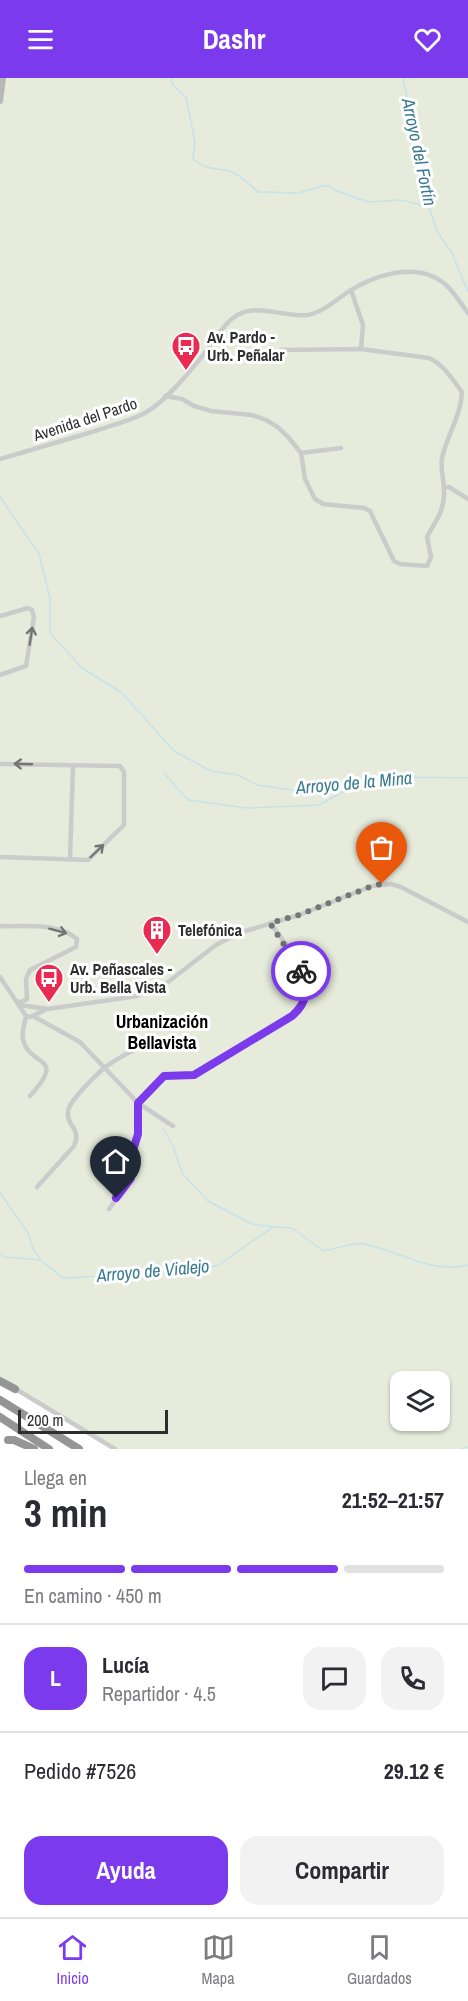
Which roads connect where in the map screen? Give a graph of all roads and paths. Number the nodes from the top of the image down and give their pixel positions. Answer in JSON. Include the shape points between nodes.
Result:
{"nodes":[{"id":1,"x":3,"y":78,"type":"edge"},
{"id":2,"x":0,"y":99,"type":"edge"},
{"id":3,"x":351,"y":290,"type":"junction"},
{"id":4,"x":468,"y":313,"type":"edge"},
{"id":5,"x":361,"y":349,"type":"junction"},
{"id":6,"x":282,"y":350,"type":"dead end"},
{"id":7,"x":173,"y":387,"type":"junction"},
{"id":8,"x":165,"y":396,"type":"junction"},
{"id":9,"x":182,"y":399,"type":"junction"},
{"id":10,"x":341,"y":448,"type":"dead end"},
{"id":11,"x":301,"y":453,"type":"junction"},
{"id":12,"x":0,"y":459,"type":"edge"},
{"id":13,"x":444,"y":487,"type":"junction"},
{"id":14,"x":468,"y":500,"type":"edge"},
{"id":15,"x":0,"y":616,"type":"edge"},
{"id":16,"x":0,"y":675,"type":"edge"},
{"id":17,"x":0,"y":764,"type":"edge"},
{"id":18,"x":73,"y":766,"type":"junction"},
{"id":19,"x":0,"y":857,"type":"edge"},
{"id":20,"x":70,"y":859,"type":"junction"},
{"id":21,"x":468,"y":922,"type":"edge"},
{"id":22,"x":270,"y":923,"type":"junction"},
{"id":23,"x":0,"y":926,"type":"edge"},
{"id":24,"x":0,"y":977,"type":"edge"},
{"id":25,"x":27,"y":999,"type":"junction"},
{"id":26,"x":17,"y":1003,"type":"junction"},
{"id":27,"x":27,"y":1006,"type":"junction"},
{"id":28,"x":31,"y":1013,"type":"junction"},
{"id":29,"x":148,"y":1042,"type":"dead end"},
{"id":30,"x":104,"y":1068,"type":"junction"},
{"id":31,"x":30,"y":1096,"type":"dead end"},
{"id":32,"x":138,"y":1103,"type":"junction"},
{"id":33,"x":173,"y":1126,"type":"dead end"},
{"id":34,"x":37,"y":1187,"type":"dead end"},
{"id":35,"x":109,"y":1209,"type":"dead end"},
{"id":36,"x":0,"y":1379,"type":"edge"},
{"id":37,"x":15,"y":1389,"type":"joint"},
{"id":38,"x":0,"y":1401,"type":"edge"},
{"id":39,"x":0,"y":1418,"type":"edge"},
{"id":40,"x":4,"y":1437,"type":"edge"},
{"id":41,"x":22,"y":1449,"type":"edge"},
{"id":42,"x":34,"y":1449,"type":"edge"},
{"id":43,"x":49,"y":1449,"type":"edge"},
{"id":44,"x":79,"y":1449,"type":"edge"},
{"id":45,"x":115,"y":1449,"type":"edge"}],
"edges":[{"from":1,"to":2,"type":"main road"},
{"from":3,"to":4,"type":"street","name":"Avenida del Pardo","via":[[384,274],[422,274],[446,284]]},
{"from":3,"to":5,"type":"street","via":[[363,325]]},
{"from":3,"to":7,"type":"street","name":"Avenida del Pardo","via":[[309,315],[261,310],[240,313],[231,318]]},
{"from":5,"to":6,"type":"street"},
{"from":5,"to":13,"type":"street","via":[[435,361],[462,392],[461,406],[442,456]]},
{"from":7,"to":8,"type":"street","name":"Avenida del Pardo"},
{"from":7,"to":9,"type":"street"},
{"from":8,"to":9,"type":"street"},
{"from":8,"to":12,"type":"street","name":"Avenida del Pardo","via":[[143,414],[123,422]]},
{"from":9,"to":11,"type":"street","via":[[211,411],[266,420],[279,428]]},
{"from":10,"to":11,"type":"street"},
{"from":11,"to":13,"type":"street","via":[[305,479],[315,499],[323,504],[370,511],[390,555],[400,564],[428,564],[431,557],[427,537],[439,518]]},
{"from":13,"to":14,"type":"street"},
{"from":16,"to":15,"type":"street","one_way":true,"via":[[26,666],[34,617],[28,608]]},
{"from":18,"to":17,"type":"street","one_way":true},
{"from":18,"to":20,"type":"street"},
{"from":20,"to":18,"type":"street","one_way":true,"via":[[88,860],[124,825],[124,772],[120,766]]},
{"from":19,"to":20,"type":"street"},
{"from":21,"to":22,"type":"street","via":[[401,887],[382,884]]},
{"from":22,"to":28,"type":"street","via":[[228,938],[168,982],[146,993]]},
{"from":22,"to":32,"type":"street","via":[[305,978],[302,1005],[292,1016],[194,1075],[164,1076]]},
{"from":23,"to":25,"type":"street","one_way":true,"via":[[50,928],[77,939],[76,947],[26,974]]},
{"from":24,"to":26,"type":"street"},
{"from":25,"to":26,"type":"street"},
{"from":25,"to":27,"type":"street"},
{"from":26,"to":27,"type":"street"},
{"from":26,"to":28,"type":"street"},
{"from":27,"to":28,"type":"street"},
{"from":27,"to":28,"type":"street","via":[[31,1005]]},
{"from":28,"to":30,"type":"street","via":[[80,1042]]},
{"from":28,"to":31,"type":"street","via":[[23,1029],[23,1040],[46,1071],[44,1080]]},
{"from":29,"to":30,"type":"street"},
{"from":30,"to":32,"type":"street"},
{"from":30,"to":34,"type":"street","via":[[68,1108],[68,1118],[77,1135],[74,1146]]},
{"from":32,"to":33,"type":"street"},
{"from":32,"to":35,"type":"street","via":[[131,1178]]},
{"from":36,"to":37,"type":"highway"},
{"from":37,"to":45,"type":"street"},
{"from":38,"to":44,"type":"highway"},
{"from":39,"to":43,"type":"highway"},
{"from":40,"to":41,"type":"street"},
{"from":40,"to":42,"type":"highway"}]}
